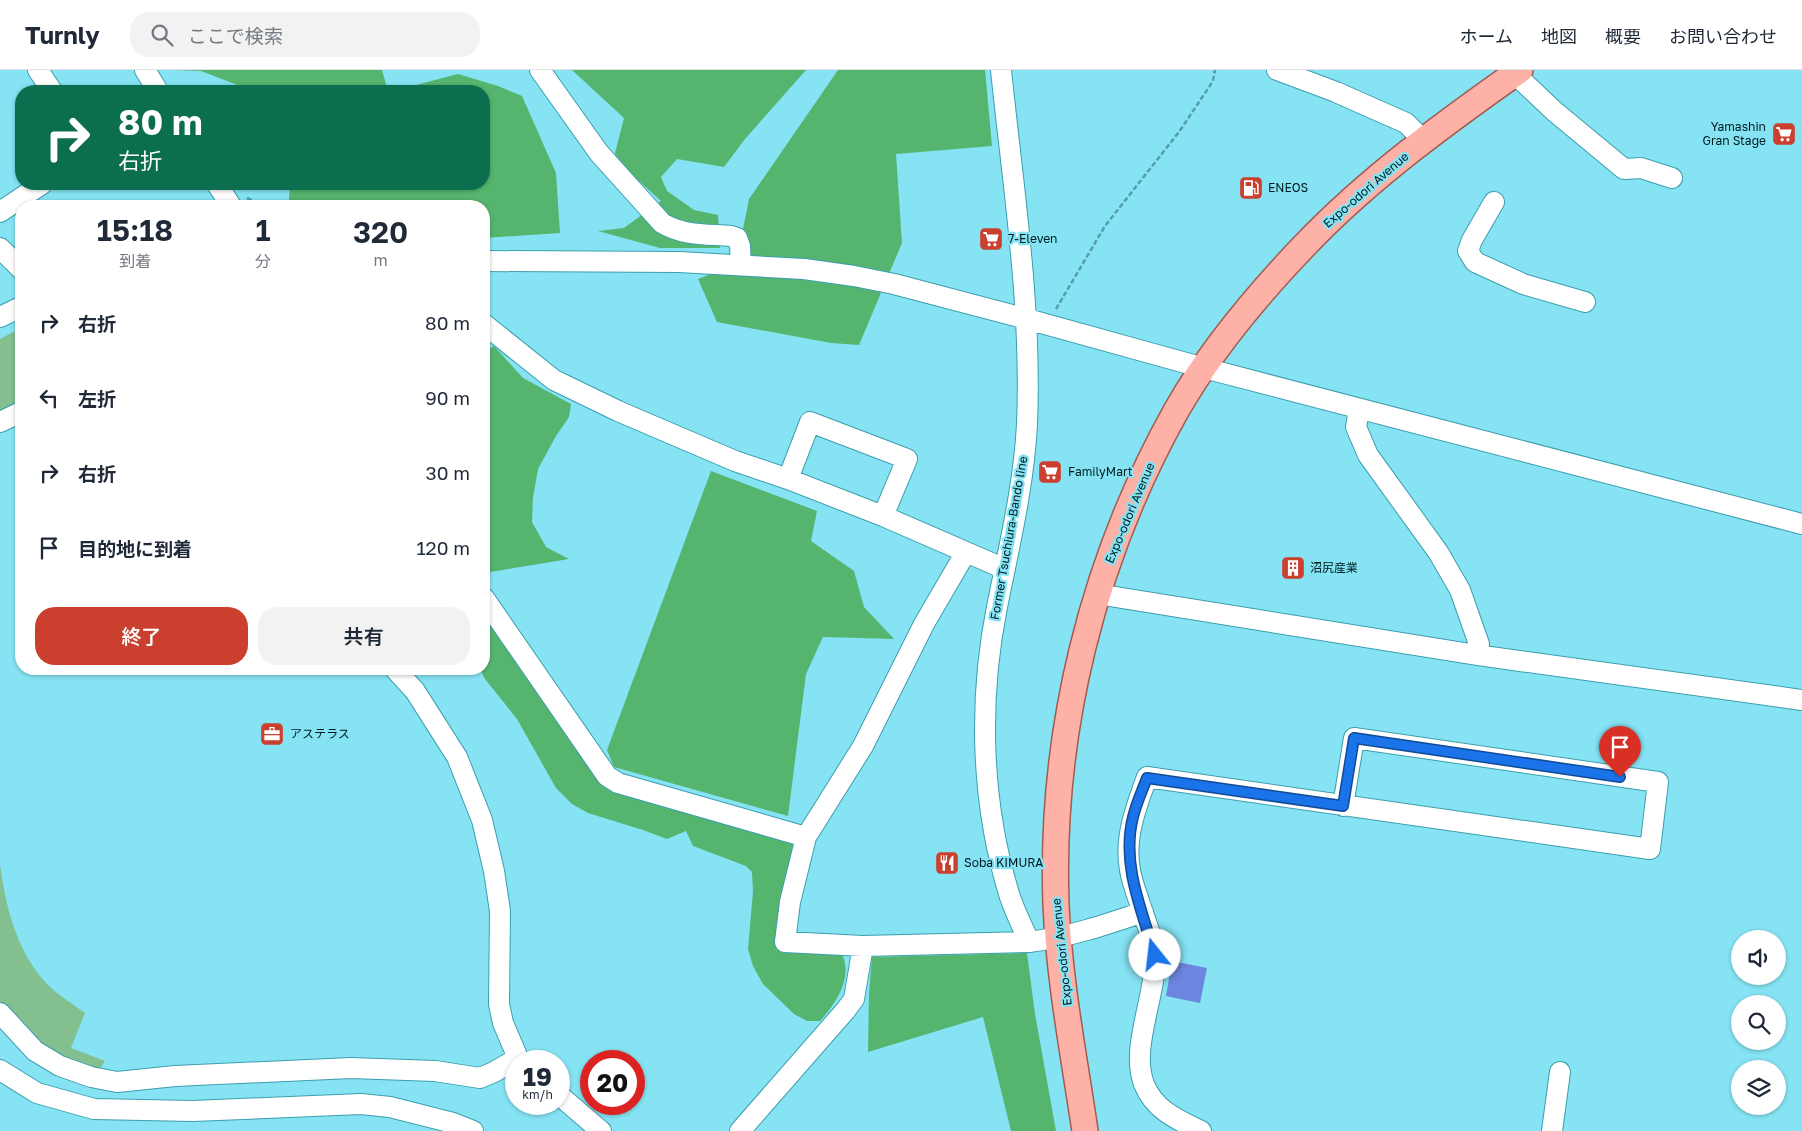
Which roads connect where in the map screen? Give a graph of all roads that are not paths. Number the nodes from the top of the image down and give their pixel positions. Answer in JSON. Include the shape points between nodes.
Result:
{"nodes":[{"id":1,"x":38,"y":70,"type":"edge"},
{"id":2,"x":145,"y":70,"type":"edge"},
{"id":3,"x":540,"y":70,"type":"edge"},
{"id":4,"x":1001,"y":70,"type":"edge"},
{"id":5,"x":1277,"y":70,"type":"edge"},
{"id":6,"x":1518,"y":72,"type":"edge"},
{"id":7,"x":48,"y":85,"type":"edge"},
{"id":8,"x":154,"y":85,"type":"edge"},
{"id":9,"x":1423,"y":140,"type":"junction"},
{"id":10,"x":1672,"y":178,"type":"dead end"},
{"id":11,"x":33,"y":190,"type":"edge"},
{"id":12,"x":18,"y":200,"type":"edge"},
{"id":13,"x":15,"y":202,"type":"edge"},
{"id":14,"x":1494,"y":202,"type":"dead end"},
{"id":15,"x":0,"y":212,"type":"edge"},
{"id":16,"x":0,"y":248,"type":"edge"},
{"id":17,"x":490,"y":261,"type":"edge"},
{"id":18,"x":15,"y":263,"type":"edge"},
{"id":19,"x":741,"y":265,"type":"junction"},
{"id":20,"x":1585,"y":302,"type":"dead end"},
{"id":21,"x":15,"y":310,"type":"edge"},
{"id":22,"x":0,"y":317,"type":"edge"},
{"id":23,"x":1027,"y":319,"type":"junction"},
{"id":24,"x":490,"y":329,"type":"edge"},
{"id":25,"x":1204,"y":368,"type":"junction"},
{"id":26,"x":1359,"y":410,"type":"junction"},
{"id":27,"x":15,"y":415,"type":"edge"},
{"id":28,"x":0,"y":422,"type":"edge"},
{"id":29,"x":788,"y":479,"type":"junction"},
{"id":30,"x":883,"y":516,"type":"junction"},
{"id":31,"x":1802,"y":524,"type":"edge"},
{"id":32,"x":966,"y":552,"type":"junction"},
{"id":33,"x":1005,"y":569,"type":"junction"},
{"id":34,"x":1097,"y":594,"type":"junction"},
{"id":35,"x":490,"y":607,"type":"edge"},
{"id":36,"x":1477,"y":655,"type":"junction"},
{"id":37,"x":400,"y":675,"type":"edge"},
{"id":38,"x":1802,"y":700,"type":"edge"},
{"id":39,"x":1343,"y":806,"type":"junction"},
{"id":40,"x":806,"y":837,"type":"junction"},
{"id":41,"x":1143,"y":912,"type":"junction"},
{"id":42,"x":1058,"y":938,"type":"junction"},
{"id":43,"x":1029,"y":942,"type":"junction"},
{"id":44,"x":863,"y":946,"type":"junction"},
{"id":45,"x":0,"y":1013,"type":"edge"},
{"id":46,"x":515,"y":1050,"type":"edge"},
{"id":47,"x":505,"y":1067,"type":"edge"},
{"id":48,"x":0,"y":1070,"type":"edge"},
{"id":49,"x":1560,"y":1072,"type":"dead end"},
{"id":50,"x":570,"y":1104,"type":"edge"},
{"id":51,"x":473,"y":1131,"type":"edge"},
{"id":52,"x":601,"y":1131,"type":"edge"},
{"id":53,"x":740,"y":1131,"type":"edge"},
{"id":54,"x":1085,"y":1131,"type":"edge"},
{"id":55,"x":1201,"y":1131,"type":"edge"},
{"id":56,"x":1552,"y":1131,"type":"edge"}],
"edges":[{"from":1,"to":7,"type":"street"},
{"from":2,"to":8,"type":"street"},
{"from":3,"to":19,"type":"street","via":[[599,152],[662,223],[687,233],[737,238]]},
{"from":4,"to":23,"type":"street","name":"Former Tsuchiura-Bando line"},
{"from":5,"to":9,"type":"street","via":[[1406,122]]},
{"from":6,"to":9,"type":"main road","name":"Expo-odori Avenue"},
{"from":6,"to":10,"type":"street","via":[[1554,111],[1624,170],[1641,168]]},
{"from":9,"to":25,"type":"main road","name":"Expo-odori Avenue","via":[[1345,206],[1305,245],[1243,315]]},
{"from":11,"to":12,"type":"street"},
{"from":13,"to":15,"type":"street"},
{"from":14,"to":20,"type":"street","via":[[1468,251],[1475,262],[1524,284]]},
{"from":16,"to":18,"type":"street"},
{"from":17,"to":19,"type":"street"},
{"from":19,"to":23,"type":"street","via":[[854,276]]},
{"from":21,"to":22,"type":"street"},
{"from":23,"to":25,"type":"street"},
{"from":23,"to":33,"type":"street","name":"Former Tsuchiura-Bando line","via":[[1027,427]]},
{"from":24,"to":29,"type":"street","via":[[554,380],[736,461]]},
{"from":25,"to":26,"type":"street"},
{"from":25,"to":34,"type":"main road","name":"Expo-odori Avenue","via":[[1176,410],[1140,483]]},
{"from":26,"to":31,"type":"street"},
{"from":26,"to":36,"type":"street","via":[[1356,427],[1368,455],[1438,552],[1460,590],[1479,644]]},
{"from":27,"to":28,"type":"street"},
{"from":29,"to":30,"type":"street"},
{"from":29,"to":30,"type":"street","via":[[810,422],[907,459]]},
{"from":30,"to":32,"type":"street"},
{"from":32,"to":33,"type":"street"},
{"from":32,"to":40,"type":"street","via":[[924,624],[863,746]]},
{"from":33,"to":43,"type":"street","name":"Former Tsuchiura-Bando line","via":[[996,608],[987,680],[984,714],[986,760],[998,851],[1010,898]]},
{"from":34,"to":36,"type":"street"},
{"from":34,"to":42,"type":"main road","name":"Expo-odori Avenue","via":[[1074,682],[1063,752],[1057,814]]},
{"from":35,"to":40,"type":"street","via":[[607,776],[618,783]]},
{"from":36,"to":38,"type":"street"},
{"from":37,"to":46,"type":"street","via":[[415,691],[457,757],[482,820],[500,912],[499,1004],[503,1023]]},
{"from":39,"to":39,"type":"street","via":[[1354,738],[1658,782],[1650,849]]},
{"from":39,"to":41,"type":"street","via":[[1147,778],[1132,818],[1129,847],[1130,870]]},
{"from":40,"to":44,"type":"street","via":[[790,902],[785,942]]},
{"from":41,"to":42,"type":"street"},
{"from":41,"to":55,"type":"street","via":[[1155,955],[1153,984],[1141,1044],[1144,1083],[1152,1100],[1164,1112]]},
{"from":42,"to":43,"type":"street"},
{"from":42,"to":54,"type":"main road","name":"Expo-odori Avenue"},
{"from":43,"to":44,"type":"street"},
{"from":44,"to":53,"type":"street","via":[[854,999]]},
{"from":45,"to":47,"type":"street","via":[[35,1051],[60,1066],[117,1082],[175,1076],[351,1068],[435,1071],[480,1078]]},
{"from":48,"to":51,"type":"street","via":[[37,1093],[94,1109],[193,1111],[361,1104],[390,1107]]},
{"from":49,"to":56,"type":"street"},
{"from":50,"to":52,"type":"street"}]}
